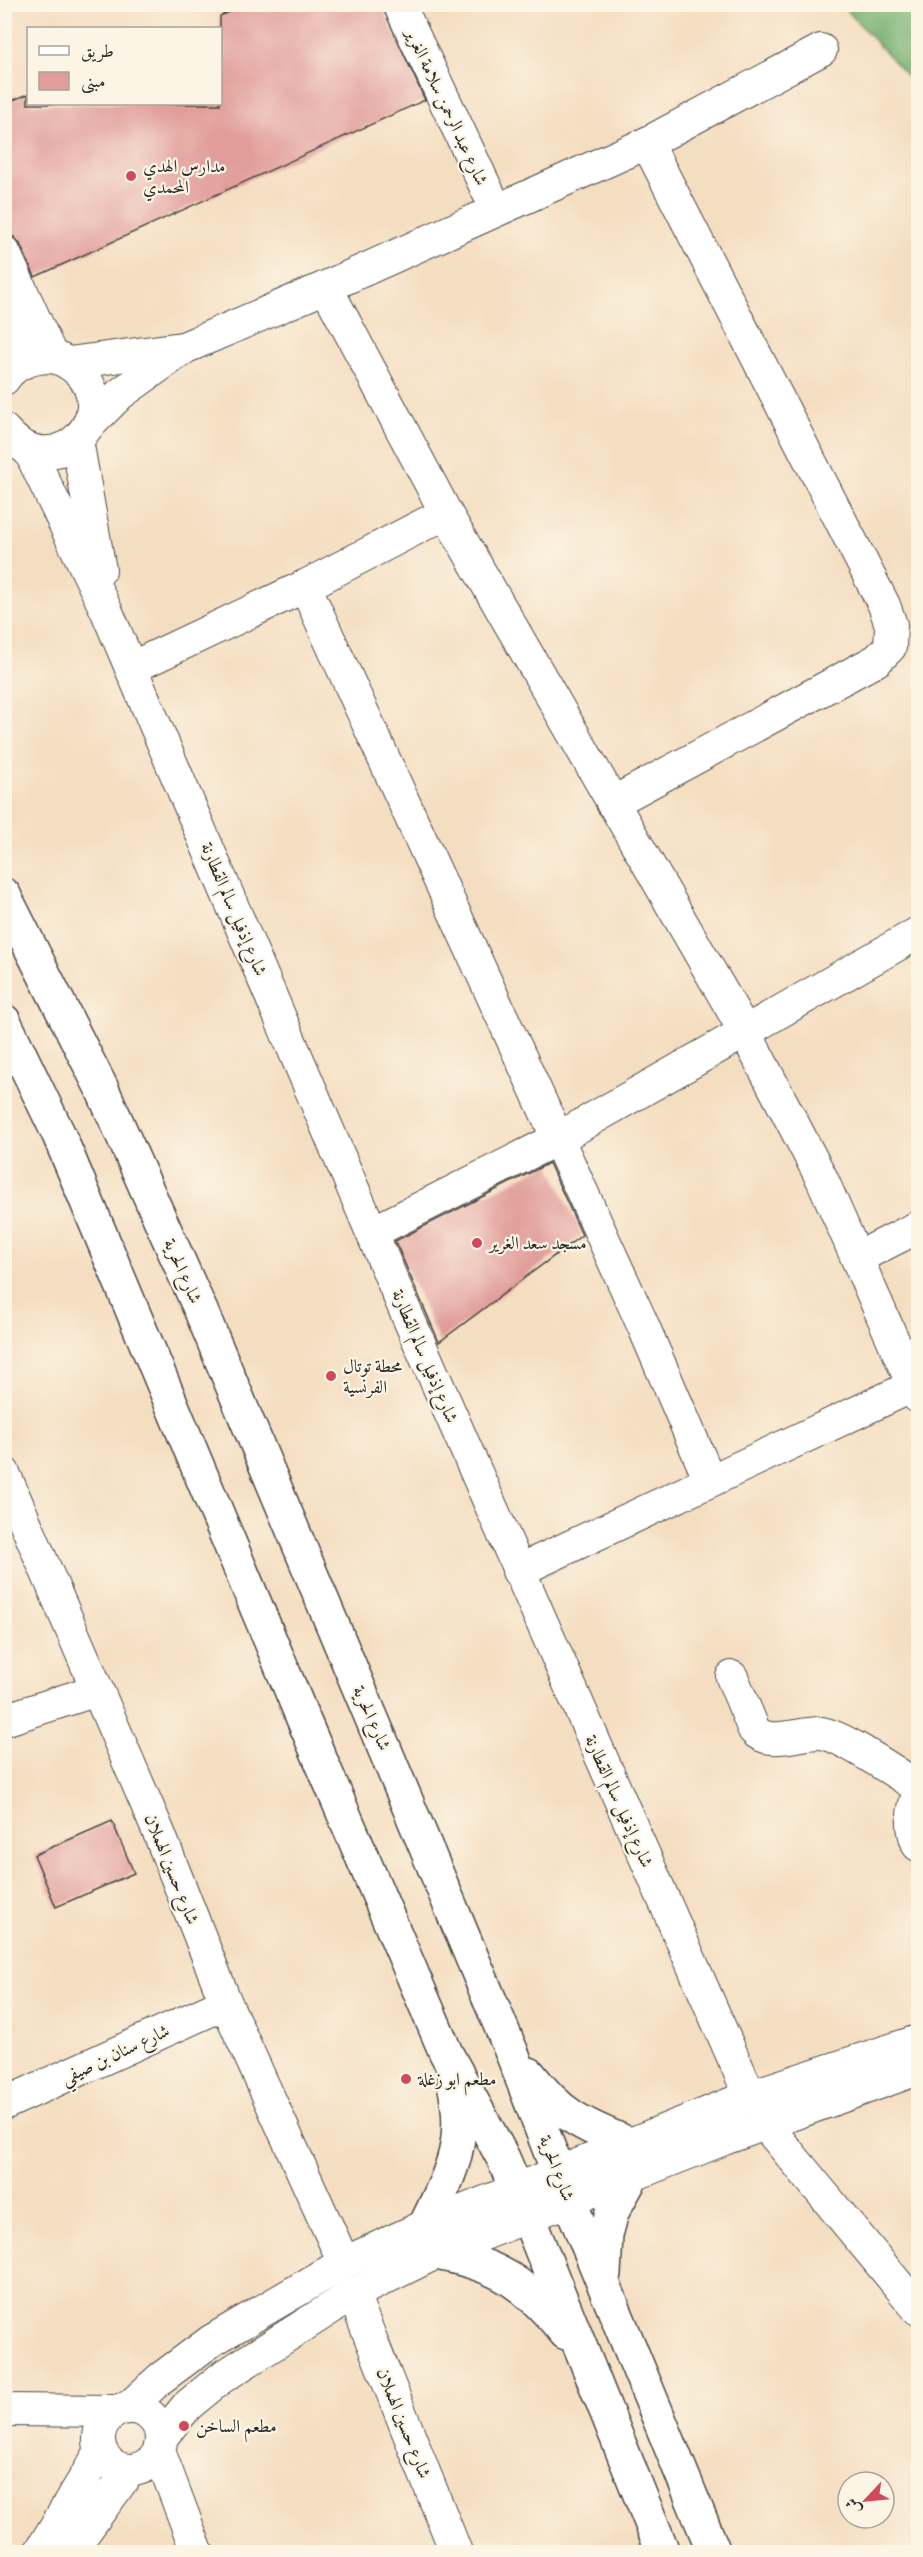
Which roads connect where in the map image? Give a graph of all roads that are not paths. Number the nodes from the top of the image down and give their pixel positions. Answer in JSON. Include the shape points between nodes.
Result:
{"nodes":[{"id":1,"x":399,"y":4,"type":"edge"},
{"id":2,"x":821,"y":50,"type":"dead end"},
{"id":3,"x":647,"y":143,"type":"junction"},
{"id":4,"x":496,"y":209,"type":"junction"},
{"id":5,"x":4,"y":254,"type":"edge"},
{"id":6,"x":326,"y":287,"type":"junction"},
{"id":7,"x":186,"y":347,"type":"junction"},
{"id":8,"x":61,"y":360,"type":"junction"},
{"id":9,"x":7,"y":375,"type":"edge"},
{"id":10,"x":82,"y":434,"type":"junction"},
{"id":11,"x":13,"y":440,"type":"edge"},
{"id":12,"x":446,"y":513,"type":"junction"},
{"id":13,"x":305,"y":586,"type":"junction"},
{"id":14,"x":107,"y":612,"type":"junction"},
{"id":15,"x":131,"y":668,"type":"junction"},
{"id":16,"x":612,"y":803,"type":"junction"},
{"id":17,"x":4,"y":895,"type":"edge"},
{"id":18,"x":918,"y":933,"type":"edge"},
{"id":19,"x":4,"y":1021,"type":"edge"},
{"id":20,"x":745,"y":1032,"type":"junction"},
{"id":21,"x":557,"y":1139,"type":"junction"},
{"id":22,"x":918,"y":1227,"type":"edge"},
{"id":23,"x":373,"y":1232,"type":"junction"},
{"id":24,"x":857,"y":1258,"type":"junction"},
{"id":25,"x":916,"y":1392,"type":"edge"},
{"id":26,"x":710,"y":1481,"type":"junction"},
{"id":27,"x":7,"y":1485,"type":"edge"},
{"id":28,"x":518,"y":1571,"type":"junction"},
{"id":29,"x":732,"y":1677,"type":"dead end"},
{"id":30,"x":97,"y":1690,"type":"junction"},
{"id":31,"x":4,"y":1720,"type":"edge"},
{"id":32,"x":918,"y":1787,"type":"edge"},
{"id":33,"x":918,"y":1794,"type":"edge"},
{"id":34,"x":918,"y":1845,"type":"edge"},
{"id":35,"x":226,"y":2003,"type":"junction"},
{"id":36,"x":918,"y":2041,"type":"edge"},
{"id":37,"x":446,"y":2053,"type":"junction"},
{"id":38,"x":512,"y":2053,"type":"junction"},
{"id":39,"x":918,"y":2068,"type":"edge"},
{"id":40,"x":750,"y":2096,"type":"junction"},
{"id":41,"x":4,"y":2104,"type":"edge"},
{"id":42,"x":765,"y":2124,"type":"junction"},
{"id":43,"x":630,"y":2160,"type":"junction"},
{"id":44,"x":564,"y":2187,"type":"junction"},
{"id":45,"x":522,"y":2203,"type":"junction"},
{"id":46,"x":431,"y":2239,"type":"junction"},
{"id":47,"x":344,"y":2263,"type":"junction"},
{"id":48,"x":604,"y":2285,"type":"junction"},
{"id":49,"x":352,"y":2294,"type":"junction"},
{"id":50,"x":918,"y":2309,"type":"edge"},
{"id":51,"x":585,"y":2355,"type":"junction"},
{"id":52,"x":45,"y":2409,"type":"junction"},
{"id":53,"x":123,"y":2409,"type":"junction"},
{"id":54,"x":4,"y":2410,"type":"edge"},
{"id":55,"x":100,"y":2445,"type":"junction"},
{"id":56,"x":148,"y":2457,"type":"junction"},
{"id":57,"x":40,"y":2553,"type":"edge"},
{"id":58,"x":70,"y":2553,"type":"edge"},
{"id":59,"x":191,"y":2553,"type":"edge"},
{"id":60,"x":197,"y":2553,"type":"edge"},
{"id":61,"x":456,"y":2553,"type":"edge"},
{"id":62,"x":663,"y":2553,"type":"edge"},
{"id":63,"x":714,"y":2553,"type":"edge"}],
"edges":[{"from":1,"to":4,"type":"street","name":"شارع عبد الرحمن سلامة الغرير"},
{"from":2,"to":3,"type":"street"},
{"from":3,"to":4,"type":"street"},
{"from":3,"to":16,"type":"street","via":[[884,604],[891,625],[890,647],[877,660]]},
{"from":4,"to":6,"type":"street"},
{"from":5,"to":8,"type":"street"},
{"from":5,"to":9,"type":"street"},
{"from":6,"to":7,"type":"street"},
{"from":6,"to":12,"type":"street"},
{"from":7,"to":8,"type":"street"},
{"from":7,"to":10,"type":"street","via":[[120,394]]},
{"from":8,"to":9,"type":"street","via":[[33,358]]},
{"from":8,"to":10,"type":"street","name":"شارع إذفيل سالم القطارنة","via":[[83,375],[91,391],[93,410]]},
{"from":10,"to":11,"type":"street","via":[[63,449],[46,453]]},
{"from":10,"to":14,"type":"street","name":"شارع إذفيل سالم القطارنة"},
{"from":11,"to":14,"type":"street","name":"شارع إذفيل سالم القطارنة"},
{"from":12,"to":13,"type":"street"},
{"from":12,"to":16,"type":"street"},
{"from":13,"to":15,"type":"street"},
{"from":13,"to":21,"type":"street"},
{"from":14,"to":15,"type":"street","name":"شارع إذفيل سالم القطارنة"},
{"from":15,"to":23,"type":"street","name":"شارع إذفيل سالم القطارنة"},
{"from":16,"to":20,"type":"street"},
{"from":17,"to":38,"type":"highway","name":"شارع الحرية","via":[[102,1089],[201,1311]]},
{"from":18,"to":20,"type":"street"},
{"from":19,"to":37,"type":"highway","via":[[59,1135]]},
{"from":20,"to":21,"type":"street"},
{"from":20,"to":24,"type":"street","via":[[822,1179]]},
{"from":21,"to":23,"type":"street"},
{"from":21,"to":26,"type":"street"},
{"from":22,"to":24,"type":"street"},
{"from":23,"to":28,"type":"street","name":"شارع إذفيل سالم القطارنة"},
{"from":24,"to":25,"type":"street"},
{"from":25,"to":26,"type":"street"},
{"from":26,"to":28,"type":"street"},
{"from":27,"to":30,"type":"street","name":"شارع حسين الهملان"},
{"from":28,"to":40,"type":"street","name":"شارع إذفيل سالم القطارنة"},
{"from":29,"to":32,"type":"street","via":[[759,1735],[833,1736]]},
{"from":30,"to":31,"type":"street"},
{"from":30,"to":35,"type":"street","name":"شارع حسين الهملان"},
{"from":33,"to":34,"type":"street","via":[[912,1822]]},
{"from":35,"to":41,"type":"street","name":"شارع سنان بن صيفي"},
{"from":35,"to":47,"type":"street","name":"شارع حسين الهملان"},
{"from":36,"to":40,"type":"street"},
{"from":37,"to":45,"type":"highway","via":[[503,2158]]},
{"from":37,"to":46,"type":"highway","via":[[460,2108],[460,2142]]},
{"from":38,"to":43,"type":"highway","via":[[548,2099]]},
{"from":38,"to":44,"type":"highway","name":"شارع الحرية"},
{"from":39,"to":42,"type":"street"},
{"from":40,"to":43,"type":"street"},
{"from":42,"to":43,"type":"street"},
{"from":42,"to":50,"type":"street"},
{"from":43,"to":44,"type":"street"},
{"from":43,"to":48,"type":"highway","via":[[606,2235]]},
{"from":44,"to":45,"type":"street"},
{"from":44,"to":48,"type":"highway","name":"شارع الحرية"},
{"from":45,"to":46,"type":"street"},
{"from":45,"to":51,"type":"highway"},
{"from":46,"to":47,"type":"street"},
{"from":46,"to":49,"type":"street"},
{"from":46,"to":51,"type":"highway","via":[[512,2278],[544,2306]]},
{"from":47,"to":53,"type":"street","via":[[211,2341]]},
{"from":48,"to":63,"type":"highway","name":"شارع الحرية"},
{"from":49,"to":56,"type":"street","via":[[221,2378],[187,2406]]},
{"from":49,"to":61,"type":"street","name":"شارع حسين الهملان"},
{"from":51,"to":62,"type":"highway"},
{"from":52,"to":53,"type":"street"},
{"from":52,"to":54,"type":"street"},
{"from":52,"to":55,"type":"street"},
{"from":53,"to":55,"type":"street","via":[[107,2418],[101,2427]]},
{"from":53,"to":56,"type":"street","via":[[141,2410],[158,2426]]},
{"from":55,"to":56,"type":"street","via":[[107,2461],[117,2468]]},
{"from":55,"to":57,"type":"street"},
{"from":56,"to":58,"type":"street"},
{"from":56,"to":59,"type":"street"},
{"from":56,"to":60,"type":"street"}]}
